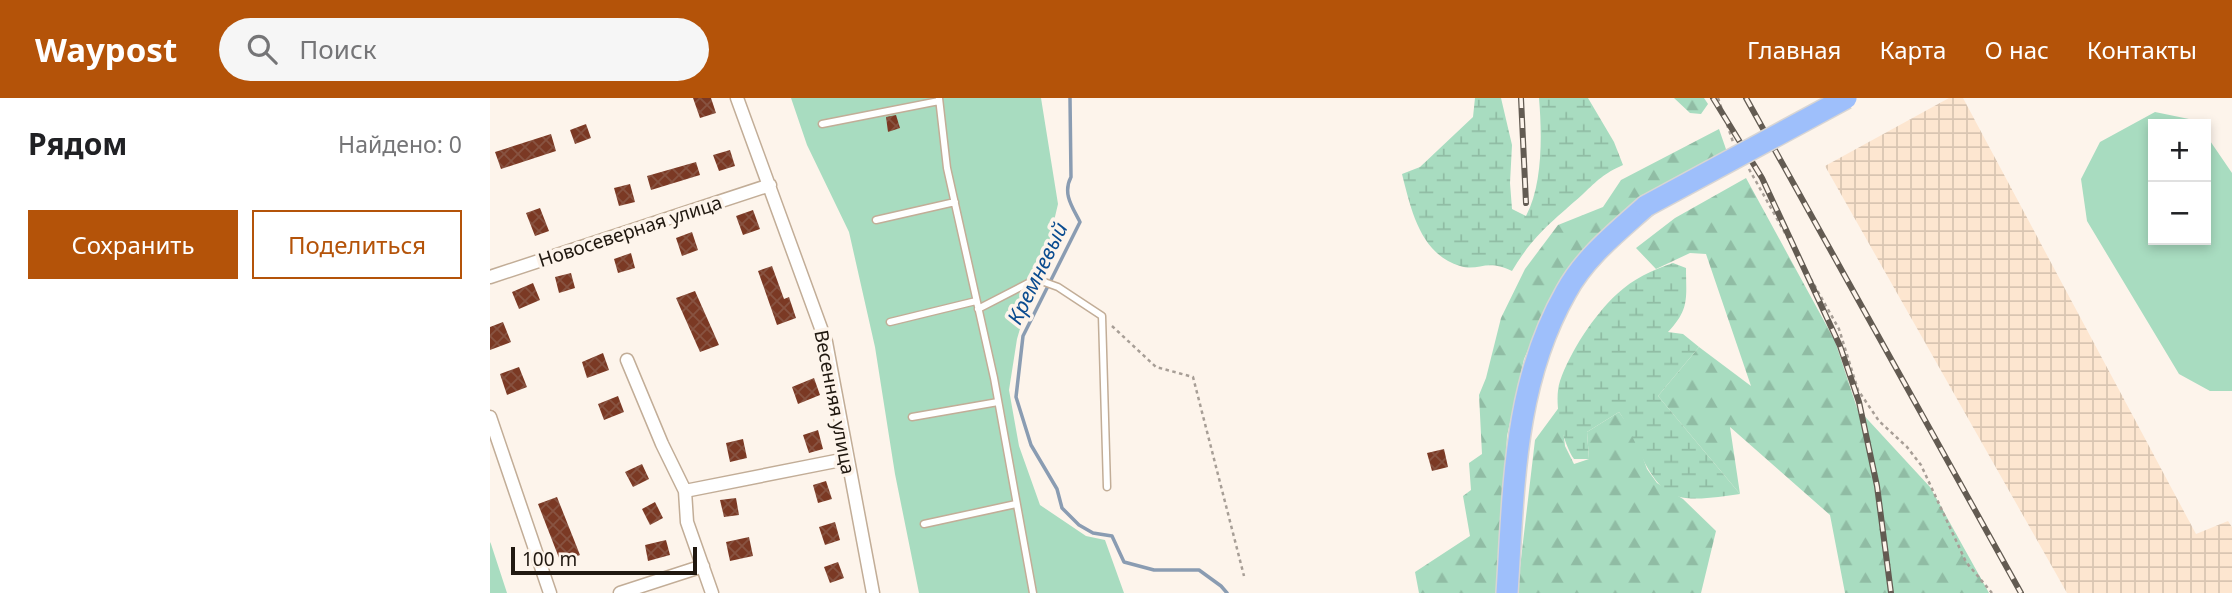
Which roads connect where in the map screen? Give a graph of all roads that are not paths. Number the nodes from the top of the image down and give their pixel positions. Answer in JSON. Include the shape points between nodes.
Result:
{"nodes":[{"id":1,"x":737,"y":98,"type":"edge"},
{"id":2,"x":1846,"y":98,"type":"edge"},
{"id":3,"x":939,"y":99,"type":"edge"},
{"id":4,"x":822,"y":124,"type":"dead end"},
{"id":5,"x":770,"y":184,"type":"junction"},
{"id":6,"x":955,"y":202,"type":"junction"},
{"id":7,"x":876,"y":220,"type":"dead end"},
{"id":8,"x":490,"y":277,"type":"edge"},
{"id":9,"x":976,"y":301,"type":"junction"},
{"id":10,"x":978,"y":309,"type":"junction"},
{"id":11,"x":890,"y":322,"type":"dead end"},
{"id":12,"x":627,"y":360,"type":"dead end"},
{"id":13,"x":998,"y":402,"type":"junction"},
{"id":14,"x":490,"y":417,"type":"edge"},
{"id":15,"x":912,"y":417,"type":"dead end"},
{"id":16,"x":846,"y":459,"type":"junction"},
{"id":17,"x":1107,"y":487,"type":"dead end"},
{"id":18,"x":685,"y":491,"type":"junction"},
{"id":19,"x":1016,"y":504,"type":"junction"},
{"id":20,"x":924,"y":524,"type":"dead end"},
{"id":21,"x":702,"y":566,"type":"junction"},
{"id":22,"x":550,"y":593,"type":"edge"},
{"id":23,"x":620,"y":593,"type":"edge"},
{"id":24,"x":712,"y":593,"type":"edge"},
{"id":25,"x":873,"y":593,"type":"edge"},
{"id":26,"x":1032,"y":593,"type":"edge"},
{"id":27,"x":1507,"y":593,"type":"edge"}],
"edges":[{"from":1,"to":5,"type":"street","name":"Весенняя улица"},
{"from":2,"to":27,"type":"main road","bridge":true,"via":[[1646,206],[1601,246],[1566,291],[1530,373],[1516,462]]},
{"from":3,"to":4,"type":"lane"},
{"from":3,"to":6,"type":"lane"},
{"from":5,"to":8,"type":"street","name":"Новосеверная улица"},
{"from":5,"to":16,"type":"street","name":"Весенняя улица","via":[[826,342]]},
{"from":6,"to":7,"type":"lane"},
{"from":6,"to":9,"type":"lane"},
{"from":9,"to":10,"type":"lane"},
{"from":9,"to":11,"type":"lane"},
{"from":10,"to":13,"type":"lane"},
{"from":10,"to":17,"type":"lane","via":[[1036,279],[1058,287],[1102,316]]},
{"from":12,"to":18,"type":"street"},
{"from":13,"to":15,"type":"lane"},
{"from":13,"to":19,"type":"lane"},
{"from":14,"to":22,"type":"street"},
{"from":16,"to":18,"type":"street"},
{"from":16,"to":25,"type":"street","name":"Весенняя улица"},
{"from":18,"to":21,"type":"street","via":[[687,522]]},
{"from":19,"to":20,"type":"lane"},
{"from":19,"to":26,"type":"lane"},
{"from":21,"to":23,"type":"street"},
{"from":21,"to":24,"type":"street"}]}
